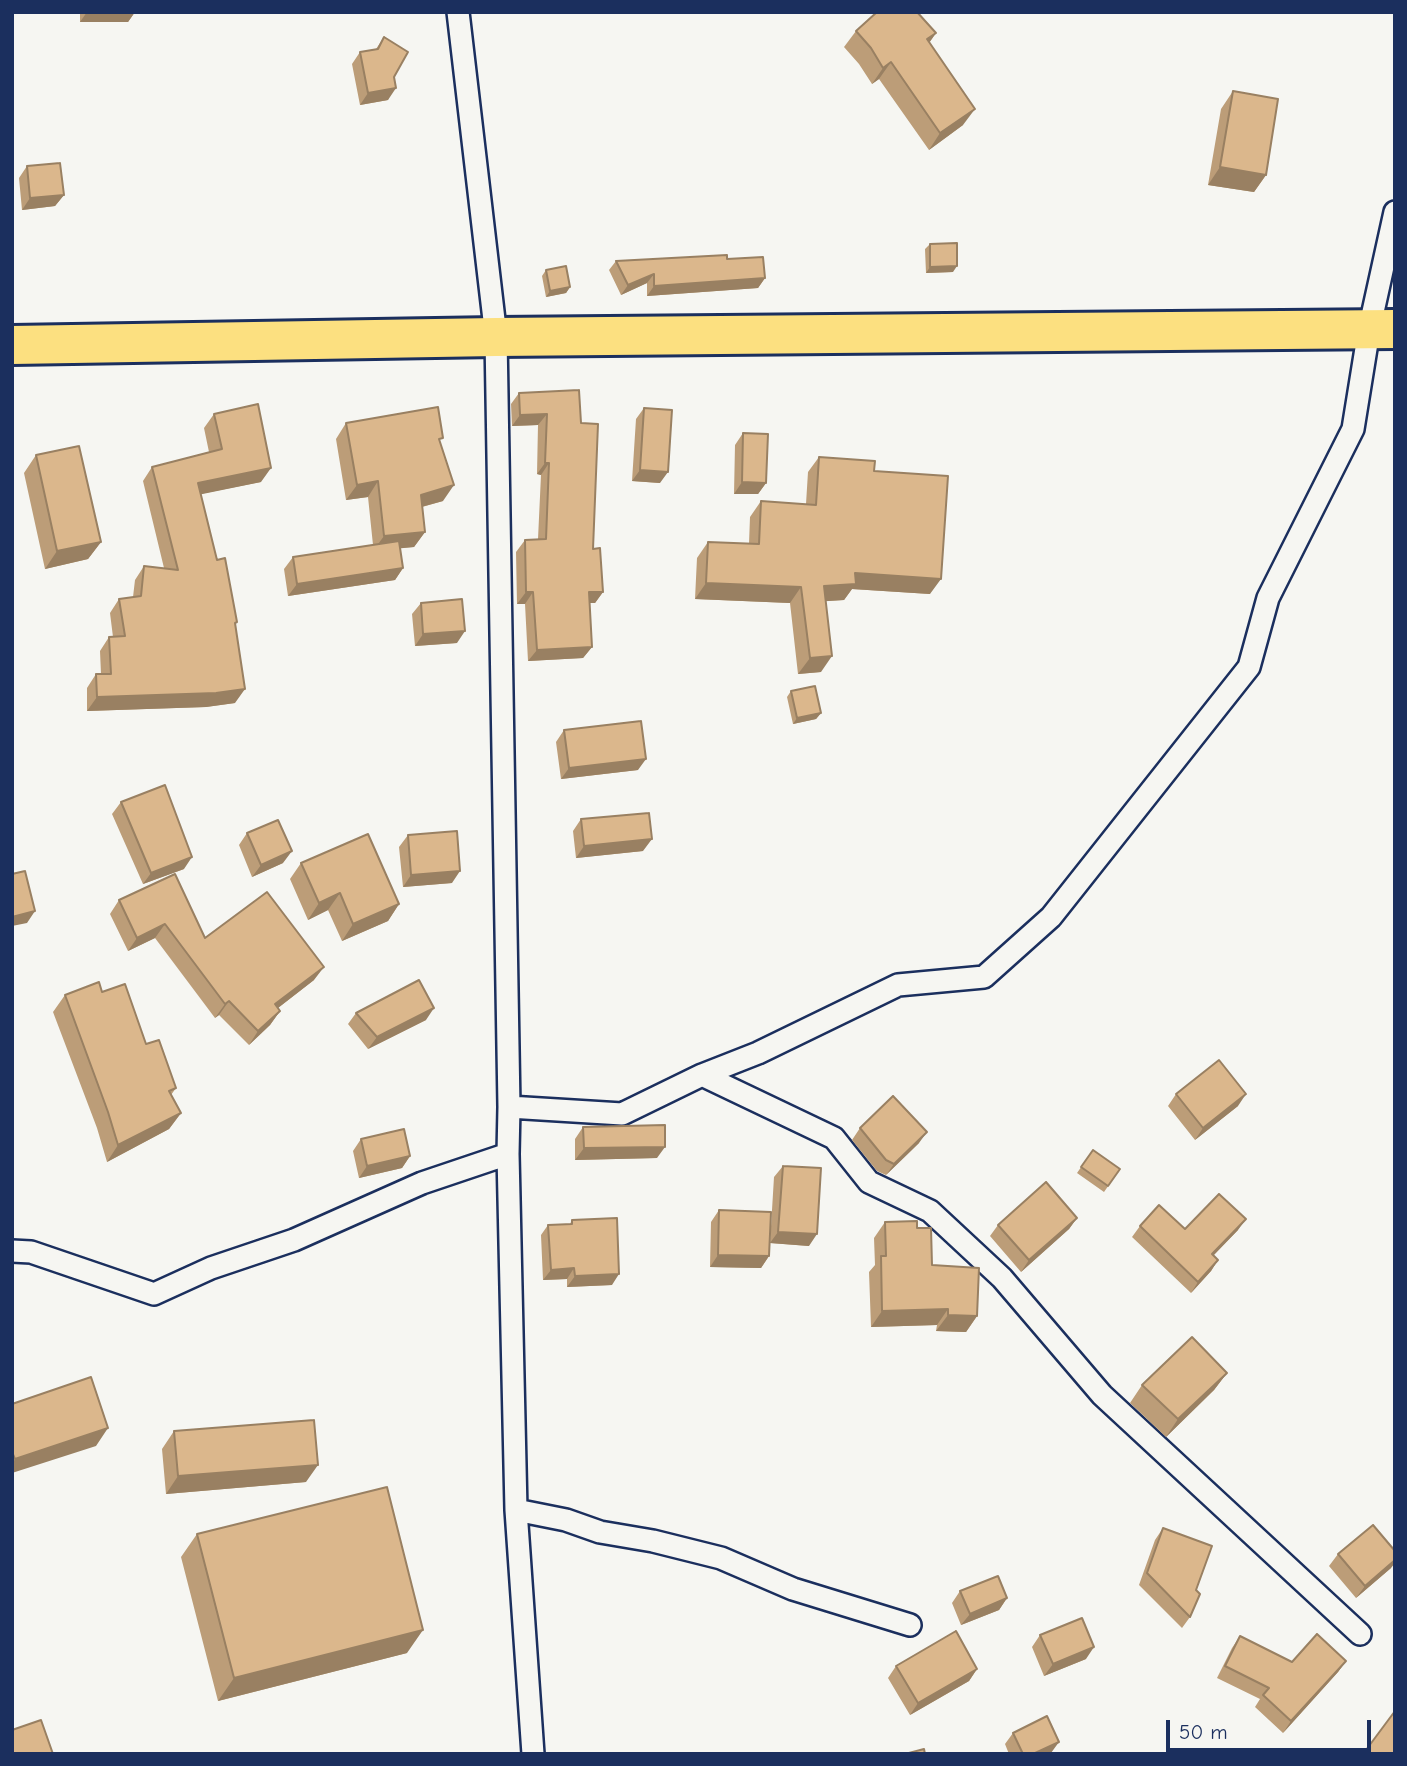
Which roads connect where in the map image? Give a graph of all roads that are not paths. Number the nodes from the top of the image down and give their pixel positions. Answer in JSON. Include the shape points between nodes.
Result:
{"nodes":[{"id":1,"x":458,"y":12,"type":"edge"},
{"id":2,"x":1395,"y":212,"type":"edge"},
{"id":3,"x":1382,"y":330,"type":"edge"},
{"id":4,"x":496,"y":337,"type":"junction"},
{"id":5,"x":12,"y":345,"type":"edge"},
{"id":6,"x":702,"y":1075,"type":"junction"},
{"id":7,"x":509,"y":1107,"type":"junction"},
{"id":8,"x":508,"y":1154,"type":"junction"},
{"id":9,"x":12,"y":1251,"type":"edge"},
{"id":10,"x":516,"y":1510,"type":"junction"},
{"id":11,"x":910,"y":1625,"type":"dead end"},
{"id":12,"x":1360,"y":1634,"type":"dead end"},
{"id":13,"x":533,"y":1754,"type":"edge"}],
"edges":[{"from":1,"to":4,"type":"street"},
{"from":2,"to":3,"type":"street"},
{"from":3,"to":4,"type":"highway"},
{"from":3,"to":6,"type":"street","via":[[1353,429],[1268,598],[1249,667],[1051,918],[984,977],[898,985]]},
{"from":4,"to":5,"type":"highway"},
{"from":4,"to":7,"type":"street"},
{"from":6,"to":7,"type":"street","via":[[622,1114]]},
{"from":6,"to":12,"type":"street","via":[[834,1138],[869,1182],[930,1211],[1002,1278],[1102,1395]]},
{"from":7,"to":8,"type":"street"},
{"from":8,"to":9,"type":"street","via":[[422,1183],[154,1294],[31,1252]]},
{"from":8,"to":10,"type":"street"},
{"from":10,"to":11,"type":"street","via":[[721,1558],[793,1589]]},
{"from":10,"to":13,"type":"street"}]}
